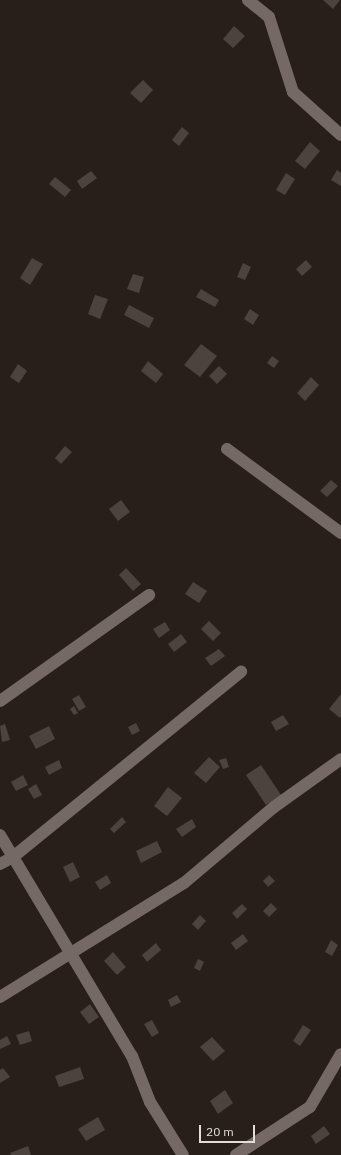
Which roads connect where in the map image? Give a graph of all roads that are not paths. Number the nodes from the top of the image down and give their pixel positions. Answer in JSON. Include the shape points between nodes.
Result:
{"nodes":[{"id":1,"x":248,"y":0,"type":"edge"},
{"id":2,"x":341,"y":134,"type":"edge"},
{"id":3,"x":227,"y":449,"type":"dead end"},
{"id":4,"x":341,"y":533,"type":"edge"},
{"id":5,"x":149,"y":595,"type":"dead end"},
{"id":6,"x":240,"y":672,"type":"dead end"},
{"id":7,"x":0,"y":700,"type":"edge"},
{"id":8,"x":341,"y":759,"type":"edge"},
{"id":9,"x":0,"y":835,"type":"edge"},
{"id":10,"x":13,"y":857,"type":"junction"},
{"id":11,"x":0,"y":864,"type":"edge"},
{"id":12,"x":73,"y":954,"type":"junction"},
{"id":13,"x":0,"y":997,"type":"edge"},
{"id":14,"x":341,"y":1054,"type":"edge"},
{"id":15,"x":183,"y":1155,"type":"edge"},
{"id":16,"x":236,"y":1155,"type":"edge"}],
"edges":[{"from":1,"to":2,"type":"street","via":[[269,17],[293,92]]},
{"from":3,"to":4,"type":"street"},
{"from":5,"to":7,"type":"street"},
{"from":6,"to":10,"type":"street"},
{"from":8,"to":12,"type":"street","via":[[274,807],[184,884]]},
{"from":9,"to":10,"type":"street"},
{"from":10,"to":11,"type":"street"},
{"from":10,"to":12,"type":"street"},
{"from":12,"to":13,"type":"street"},
{"from":12,"to":15,"type":"street","via":[[132,1056],[150,1102]]},
{"from":14,"to":16,"type":"street","via":[[310,1107]]}]}
